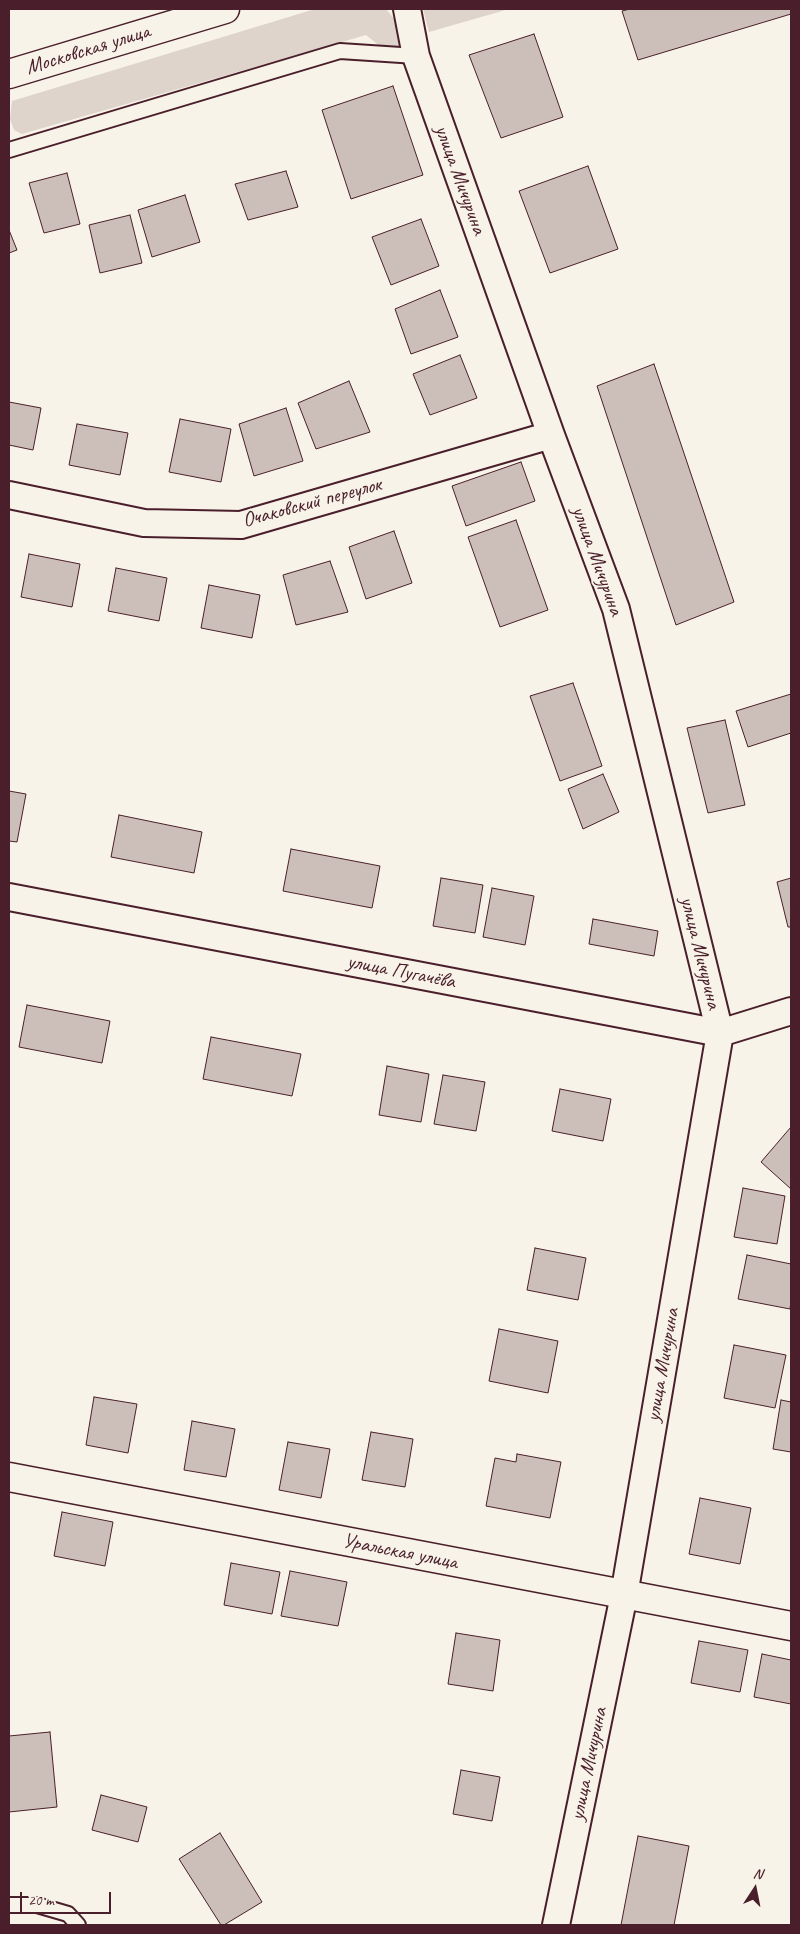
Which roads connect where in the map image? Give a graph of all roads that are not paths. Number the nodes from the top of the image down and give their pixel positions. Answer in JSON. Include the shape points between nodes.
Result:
{"nodes":[{"id":1,"x":225,"y":9,"type":"edge"},
{"id":2,"x":406,"y":9,"type":"edge"},
{"id":3,"x":416,"y":56,"type":"junction"},
{"id":4,"x":9,"y":74,"type":"edge"},
{"id":5,"x":9,"y":150,"type":"edge"},
{"id":6,"x":551,"y":435,"type":"junction"},
{"id":7,"x":9,"y":495,"type":"edge"},
{"id":8,"x":9,"y":897,"type":"edge"},
{"id":9,"x":791,"y":1011,"type":"edge"},
{"id":10,"x":720,"y":1032,"type":"junction"},
{"id":11,"x":9,"y":1477,"type":"edge"},
{"id":12,"x":624,"y":1594,"type":"junction"},
{"id":13,"x":791,"y":1626,"type":"edge"},
{"id":14,"x":9,"y":1905,"type":"edge"},
{"id":15,"x":78,"y":1925,"type":"edge"},
{"id":16,"x":556,"y":1925,"type":"edge"}],
"edges":[{"from":1,"to":4,"type":"street","name":"Московская улица"},
{"from":2,"to":3,"type":"street","name":"улица Мичурина"},
{"from":3,"to":5,"type":"lane","via":[[340,51]]},
{"from":3,"to":6,"type":"street","name":"улица Мичурина"},
{"from":6,"to":7,"type":"street","name":"Очаковский переулок","via":[[241,525],[144,524]]},
{"from":6,"to":10,"type":"street","name":"улица Мичурина","via":[[616,609]]},
{"from":8,"to":10,"type":"street","name":"улица Пугачёва"},
{"from":9,"to":10,"type":"street","name":"улица Пугачёва"},
{"from":10,"to":12,"type":"street","name":"улица Мичурина"},
{"from":11,"to":12,"type":"street","name":"Уральская улица"},
{"from":12,"to":13,"type":"street","name":"Уральская улица"},
{"from":12,"to":16,"type":"street","name":"улица Мичурина"},
{"from":14,"to":15,"type":"lane","via":[[37,1905],[68,1914]]}]}
